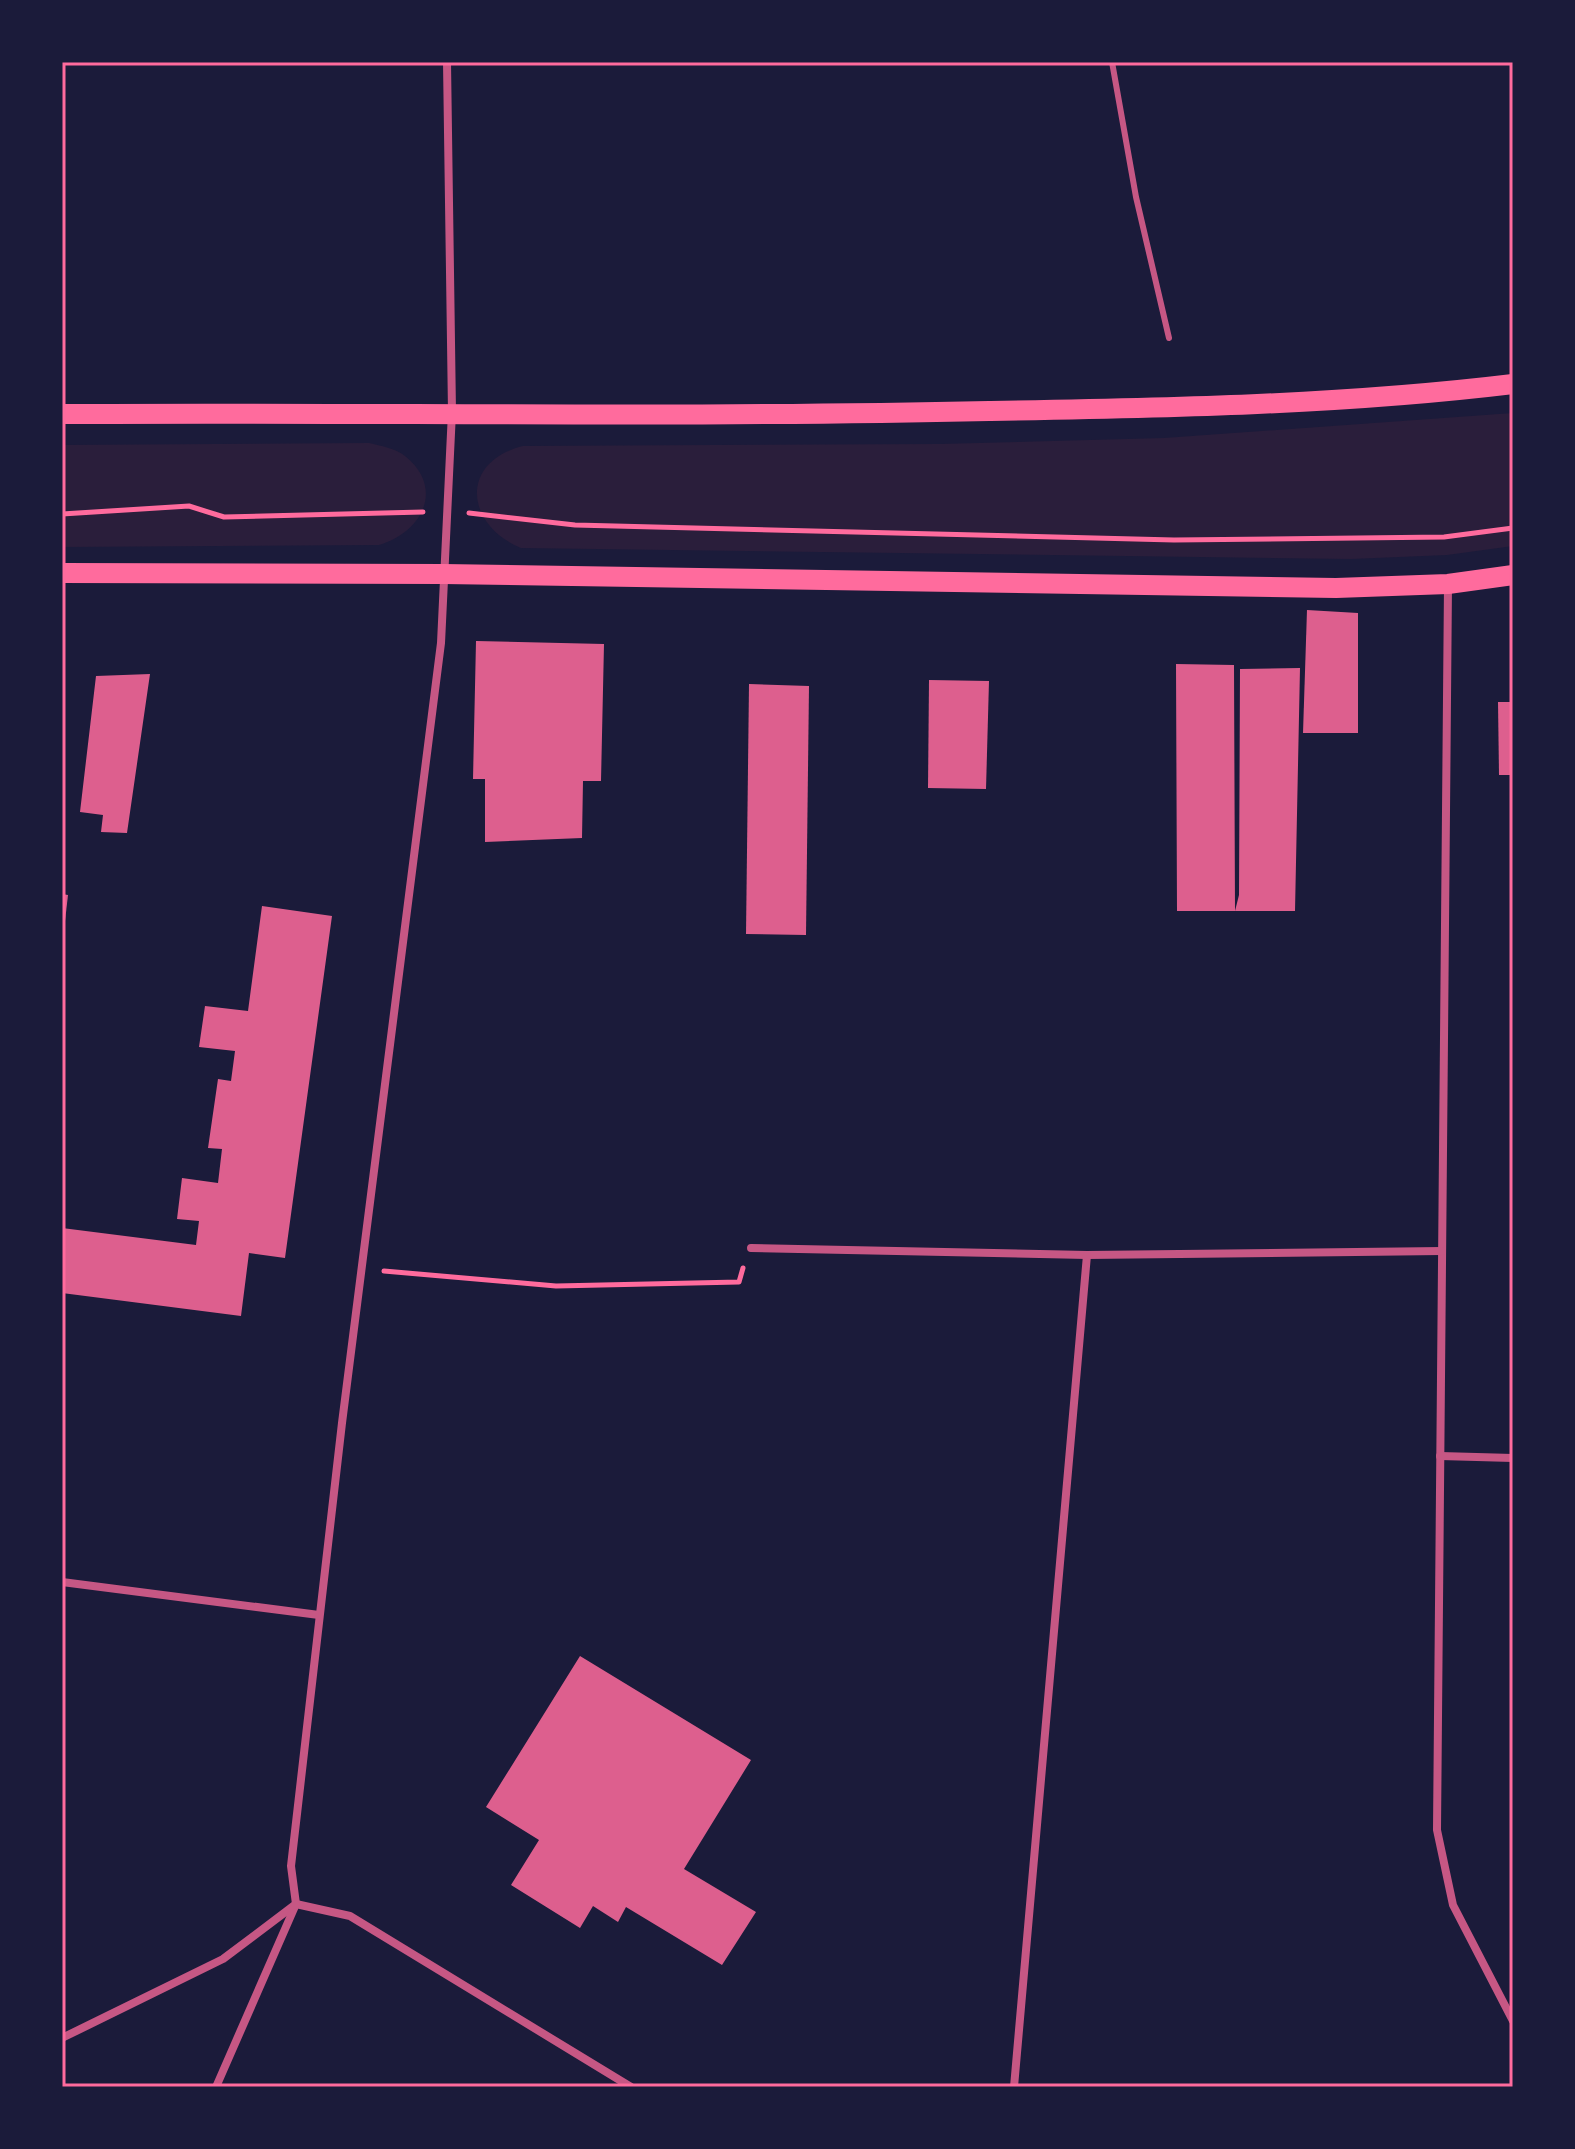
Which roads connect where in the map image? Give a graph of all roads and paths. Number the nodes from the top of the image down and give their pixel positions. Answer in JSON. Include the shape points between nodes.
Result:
{"nodes":[{"id":1,"x":447,"y":62,"type":"edge"},
{"id":2,"x":1112,"y":62,"type":"edge"},
{"id":3,"x":1169,"y":338,"type":"dead end"},
{"id":4,"x":1513,"y":384,"type":"edge"},
{"id":5,"x":452,"y":412,"type":"junction"},
{"id":6,"x":62,"y":414,"type":"edge"},
{"id":7,"x":447,"y":512,"type":"junction"},
{"id":8,"x":62,"y":514,"type":"edge"},
{"id":9,"x":1513,"y":528,"type":"edge"},
{"id":10,"x":62,"y":573,"type":"edge"},
{"id":11,"x":443,"y":574,"type":"junction"},
{"id":12,"x":1513,"y":575,"type":"edge"},
{"id":13,"x":1448,"y":584,"type":"junction"},
{"id":14,"x":751,"y":1248,"type":"joint"},
{"id":15,"x":1442,"y":1251,"type":"junction"},
{"id":16,"x":1087,"y":1255,"type":"junction"},
{"id":17,"x":361,"y":1269,"type":"junction"},
{"id":18,"x":1440,"y":1456,"type":"junction"},
{"id":19,"x":1513,"y":1458,"type":"edge"},
{"id":20,"x":62,"y":1582,"type":"edge"},
{"id":21,"x":319,"y":1615,"type":"junction"},
{"id":22,"x":296,"y":1904,"type":"junction"},
{"id":23,"x":1513,"y":2021,"type":"edge"},
{"id":24,"x":62,"y":2038,"type":"edge"},
{"id":25,"x":216,"y":2087,"type":"edge"},
{"id":26,"x":631,"y":2087,"type":"edge"},
{"id":27,"x":1014,"y":2087,"type":"edge"}],
"edges":[{"from":1,"to":5,"type":"street"},
{"from":2,"to":3,"type":"lane"},
{"from":4,"to":5,"type":"main road","via":[[1174,408],[821,415]]},
{"from":5,"to":6,"type":"main road"},
{"from":5,"to":7,"type":"street"},
{"from":7,"to":8,"type":"path","via":[[224,517],[189,506]]},
{"from":7,"to":9,"type":"path","via":[[591,526],[1158,539],[1444,537]]},
{"from":7,"to":11,"type":"street"},
{"from":10,"to":11,"type":"main road"},
{"from":11,"to":13,"type":"main road","via":[[1336,588]]},
{"from":11,"to":17,"type":"street","via":[[439,658]]},
{"from":12,"to":13,"type":"main road"},
{"from":13,"to":15,"type":"street"},
{"from":14,"to":16,"type":"street"},
{"from":14,"to":17,"type":"path","via":[[739,1282],[556,1286]]},
{"from":15,"to":16,"type":"street"},
{"from":15,"to":18,"type":"street"},
{"from":16,"to":27,"type":"street"},
{"from":17,"to":21,"type":"street"},
{"from":18,"to":19,"type":"street"},
{"from":18,"to":23,"type":"street","via":[[1437,1830],[1453,1905]]},
{"from":20,"to":21,"type":"street"},
{"from":21,"to":22,"type":"street","via":[[291,1866]]},
{"from":22,"to":24,"type":"street","via":[[223,1959]]},
{"from":22,"to":25,"type":"street"},
{"from":22,"to":26,"type":"street","via":[[350,1916]]}]}
